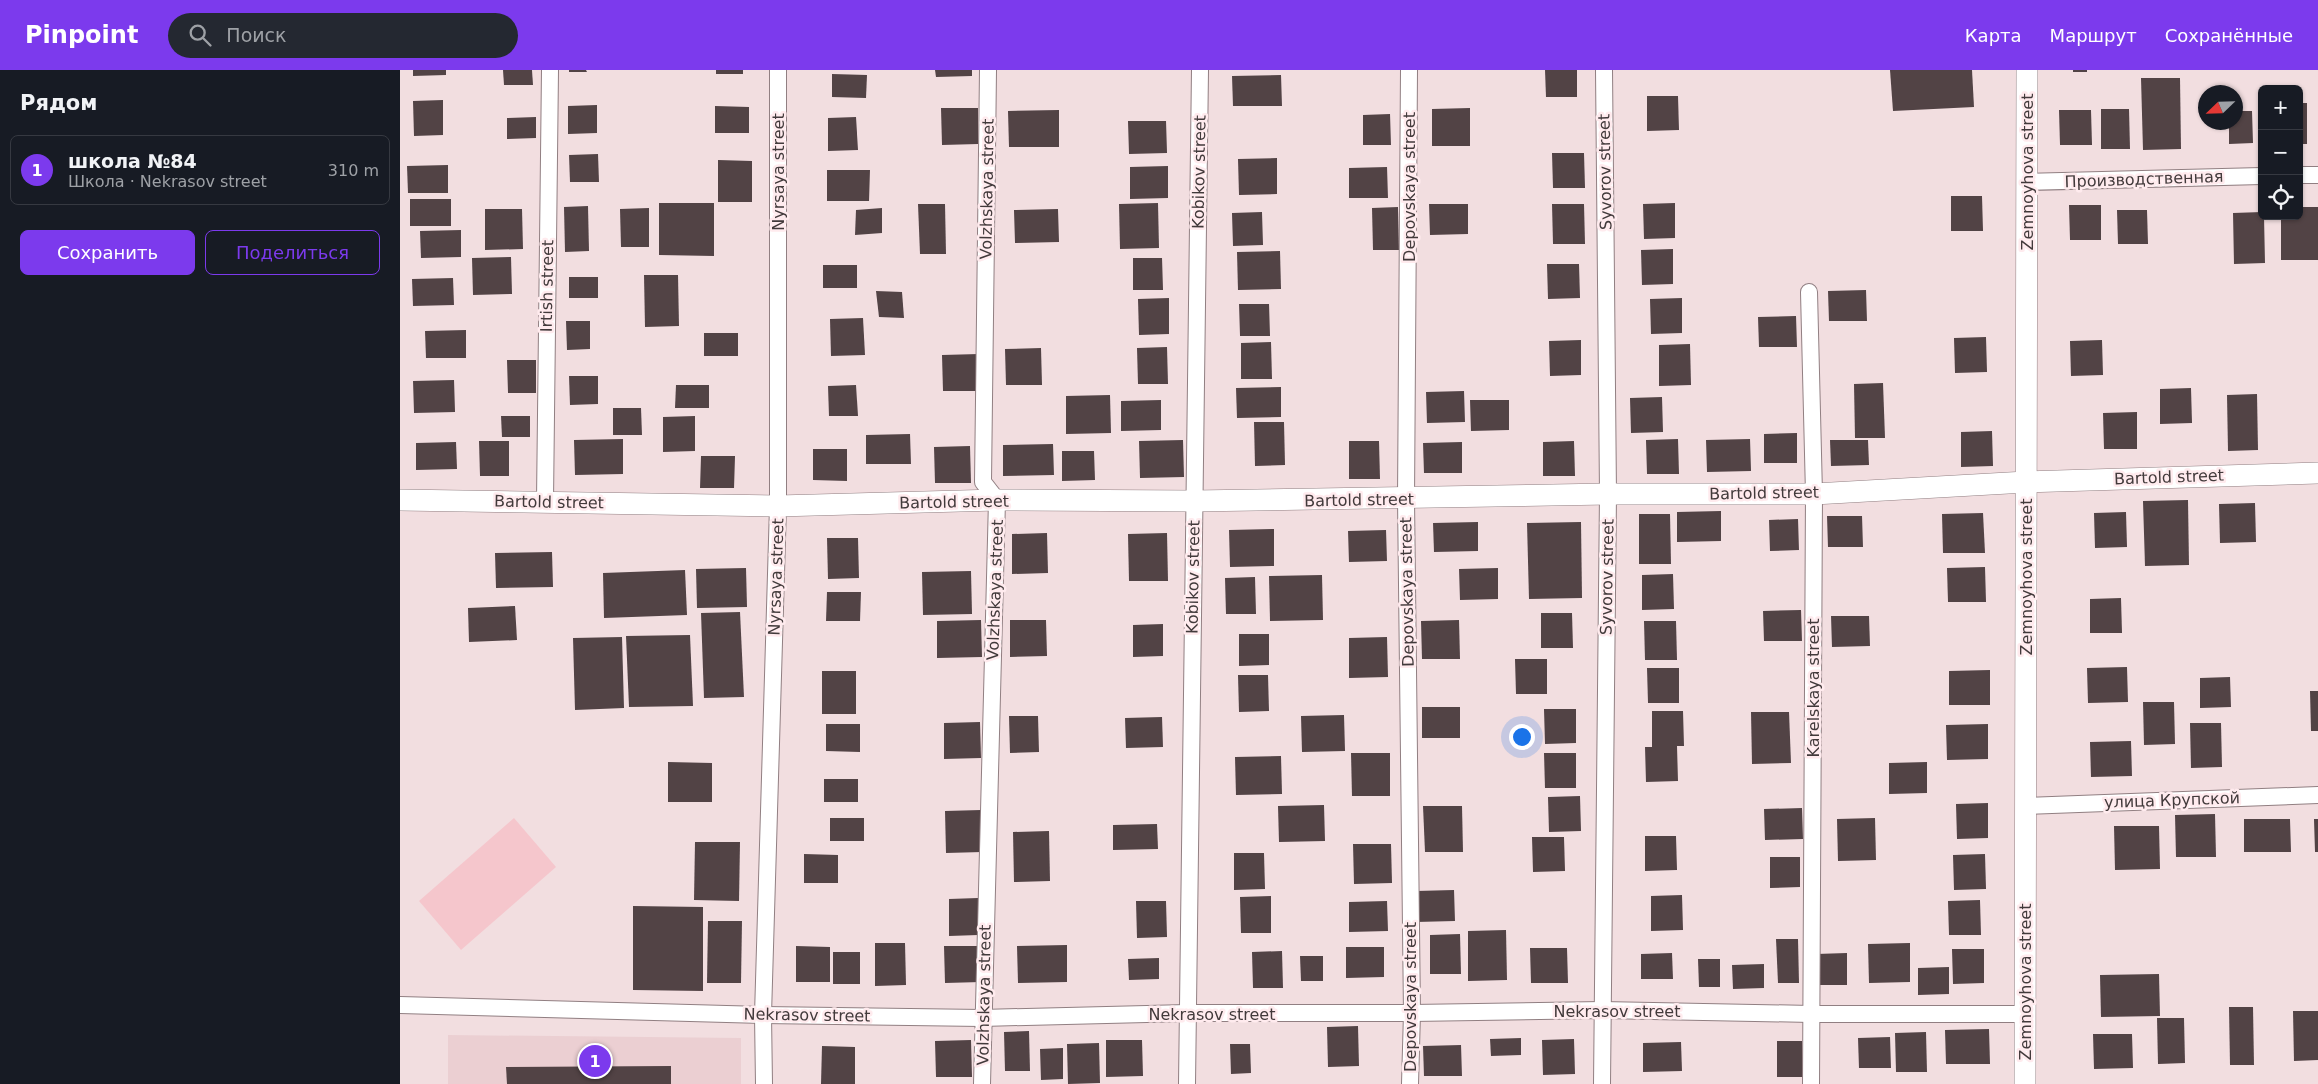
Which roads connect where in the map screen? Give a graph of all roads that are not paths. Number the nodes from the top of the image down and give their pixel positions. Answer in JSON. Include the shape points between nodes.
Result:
{"nodes":[{"id":1,"x":550,"y":70,"type":"edge"},
{"id":2,"x":778,"y":70,"type":"edge"},
{"id":3,"x":988,"y":70,"type":"edge"},
{"id":4,"x":1200,"y":70,"type":"edge"},
{"id":5,"x":1409,"y":70,"type":"edge"},
{"id":6,"x":1604,"y":70,"type":"edge"},
{"id":7,"x":2027,"y":70,"type":"edge"},
{"id":8,"x":2318,"y":174,"type":"edge"},
{"id":9,"x":2303,"y":175,"type":"edge"},
{"id":10,"x":2258,"y":176,"type":"edge"},
{"id":11,"x":2027,"y":182,"type":"junction"},
{"id":12,"x":1809,"y":292,"type":"dead end"},
{"id":13,"x":2318,"y":473,"type":"edge"},
{"id":14,"x":2026,"y":482,"type":"junction"},
{"id":15,"x":1608,"y":494,"type":"junction"},
{"id":16,"x":1814,"y":494,"type":"junction"},
{"id":17,"x":1406,"y":499,"type":"junction"},
{"id":18,"x":400,"y":500,"type":"edge"},
{"id":19,"x":997,"y":500,"type":"junction"},
{"id":20,"x":545,"y":501,"type":"junction"},
{"id":21,"x":1194,"y":501,"type":"junction"},
{"id":22,"x":778,"y":506,"type":"junction"},
{"id":23,"x":2318,"y":795,"type":"edge"},
{"id":24,"x":2026,"y":806,"type":"junction"},
{"id":25,"x":400,"y":1005,"type":"edge"},
{"id":26,"x":1602,"y":1010,"type":"junction"},
{"id":27,"x":1187,"y":1013,"type":"junction"},
{"id":28,"x":1412,"y":1013,"type":"junction"},
{"id":29,"x":1811,"y":1014,"type":"junction"},
{"id":30,"x":2025,"y":1014,"type":"junction"},
{"id":31,"x":763,"y":1015,"type":"junction"},
{"id":32,"x":982,"y":1018,"type":"junction"},
{"id":33,"x":764,"y":1084,"type":"edge"},
{"id":34,"x":982,"y":1084,"type":"edge"},
{"id":35,"x":1187,"y":1084,"type":"edge"},
{"id":36,"x":1410,"y":1084,"type":"edge"},
{"id":37,"x":1602,"y":1084,"type":"edge"},
{"id":38,"x":1811,"y":1084,"type":"edge"},
{"id":39,"x":2025,"y":1084,"type":"edge"}],
"edges":[{"from":1,"to":20,"type":"street","name":"Irtish street"},
{"from":2,"to":22,"type":"street","name":"Nyrsaya street"},
{"from":3,"to":19,"type":"street","name":"Volzhskaya street","via":[[984,482]]},
{"from":4,"to":21,"type":"street","name":"Kobikov street"},
{"from":5,"to":17,"type":"street","name":"Depovskaya street"},
{"from":6,"to":15,"type":"street","name":"Syvorov street"},
{"from":7,"to":11,"type":"street","name":"Zemnoyhova street"},
{"from":8,"to":9,"type":"street"},
{"from":10,"to":11,"type":"street","name":"Производственная"},
{"from":11,"to":14,"type":"street","name":"Zemnoyhova street"},
{"from":12,"to":16,"type":"street","name":"Karelskaya street"},
{"from":13,"to":14,"type":"street","name":"Bartold street"},
{"from":14,"to":16,"type":"street","name":"Bartold street"},
{"from":14,"to":24,"type":"street","name":"Zemnoyhova street"},
{"from":15,"to":16,"type":"street","name":"Bartold street"},
{"from":15,"to":17,"type":"street","name":"Bartold street"},
{"from":15,"to":26,"type":"street","name":"Syvorov street"},
{"from":16,"to":29,"type":"street","name":"Karelskaya street"},
{"from":17,"to":21,"type":"street","name":"Bartold street"},
{"from":17,"to":28,"type":"street","name":"Depovskaya street"},
{"from":18,"to":20,"type":"street","name":"Bartold street"},
{"from":19,"to":21,"type":"street","name":"Bartold street"},
{"from":19,"to":22,"type":"street","name":"Bartold street"},
{"from":19,"to":32,"type":"street","name":"Volzhskaya street"},
{"from":20,"to":22,"type":"street","name":"Bartold street"},
{"from":21,"to":27,"type":"street","name":"Kobikov street"},
{"from":22,"to":31,"type":"street","name":"Nyrsaya street"},
{"from":23,"to":24,"type":"street","name":"улица Крупской"},
{"from":24,"to":30,"type":"street","name":"Zemnoyhova street"},
{"from":25,"to":31,"type":"street","name":"Nekrasov street"},
{"from":26,"to":28,"type":"street","name":"Nekrasov street"},
{"from":26,"to":29,"type":"street","name":"Nekrasov street"},
{"from":26,"to":37,"type":"street","name":"Syvorov street"},
{"from":27,"to":28,"type":"street","name":"Nekrasov street"},
{"from":27,"to":32,"type":"street","name":"Nekrasov street"},
{"from":27,"to":35,"type":"street","name":"Kobikov street"},
{"from":28,"to":36,"type":"street","name":"Depovskaya street"},
{"from":29,"to":30,"type":"street","name":"Nekrasov street"},
{"from":29,"to":38,"type":"street","name":"Karelskaya street"},
{"from":30,"to":39,"type":"street","name":"Zemnoyhova street"},
{"from":31,"to":32,"type":"street","name":"Nekrasov street"},
{"from":31,"to":33,"type":"street","name":"Nyrsaya street"},
{"from":32,"to":34,"type":"street","name":"Volzhskaya street"}]}
